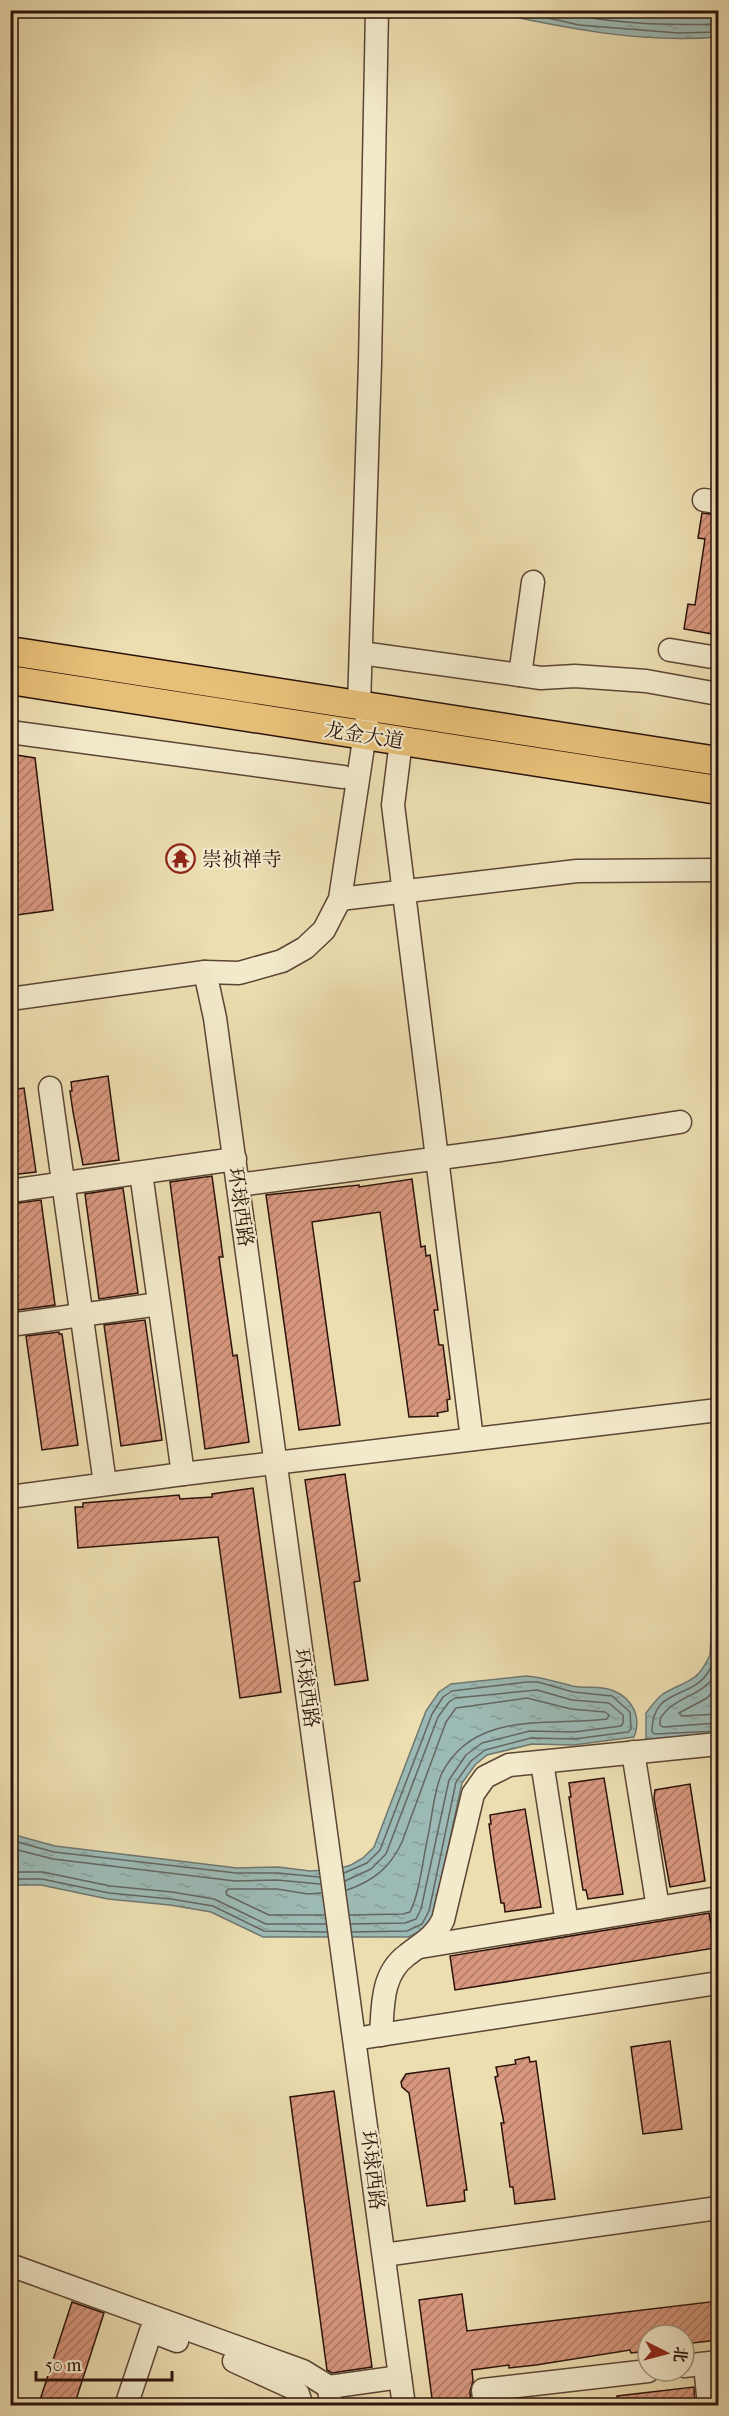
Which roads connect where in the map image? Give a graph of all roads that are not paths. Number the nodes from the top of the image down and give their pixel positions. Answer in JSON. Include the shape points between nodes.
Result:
{"nodes":[{"id":1,"x":377,"y":10,"type":"edge"},
{"id":2,"x":533,"y":582,"type":"dead end"},
{"id":3,"x":670,"y":650,"type":"dead end"},
{"id":4,"x":10,"y":651,"type":"edge"},
{"id":5,"x":361,"y":653,"type":"junction"},
{"id":6,"x":718,"y":658,"type":"edge"},
{"id":7,"x":520,"y":675,"type":"junction"},
{"id":8,"x":10,"y":680,"type":"edge"},
{"id":9,"x":718,"y":694,"type":"edge"},
{"id":10,"x":361,"y":706,"type":"junction"},
{"id":11,"x":10,"y":732,"type":"edge"},
{"id":12,"x":357,"y":734,"type":"junction"},
{"id":13,"x":401,"y":741,"type":"junction"},
{"id":14,"x":718,"y":761,"type":"edge"},
{"id":15,"x":343,"y":777,"type":"junction"},
{"id":16,"x":718,"y":790,"type":"edge"},
{"id":17,"x":718,"y":870,"type":"edge"},
{"id":18,"x":404,"y":892,"type":"junction"},
{"id":19,"x":340,"y":899,"type":"junction"},
{"id":20,"x":205,"y":972,"type":"junction"},
{"id":21,"x":10,"y":999,"type":"edge"},
{"id":22,"x":50,"y":1088,"type":"dead end"},
{"id":23,"x":680,"y":1122,"type":"dead end"},
{"id":24,"x":437,"y":1159,"type":"junction"},
{"id":25,"x":235,"y":1160,"type":"junction"},
{"id":26,"x":141,"y":1173,"type":"junction"},
{"id":27,"x":63,"y":1184,"type":"junction"},
{"id":28,"x":238,"y":1185,"type":"junction"},
{"id":29,"x":10,"y":1191,"type":"edge"},
{"id":30,"x":159,"y":1304,"type":"junction"},
{"id":31,"x":82,"y":1315,"type":"junction"},
{"id":32,"x":17,"y":1324,"type":"dead end"},
{"id":33,"x":718,"y":1410,"type":"edge"},
{"id":34,"x":472,"y":1439,"type":"junction"},
{"id":35,"x":277,"y":1462,"type":"junction"},
{"id":36,"x":183,"y":1474,"type":"junction"},
{"id":37,"x":105,"y":1484,"type":"junction"},
{"id":38,"x":10,"y":1497,"type":"edge"},
{"id":39,"x":718,"y":1744,"type":"edge"},
{"id":40,"x":633,"y":1752,"type":"junction"},
{"id":41,"x":542,"y":1762,"type":"junction"},
{"id":42,"x":718,"y":1898,"type":"edge"},
{"id":43,"x":658,"y":1908,"type":"junction"},
{"id":44,"x":567,"y":1923,"type":"junction"},
{"id":45,"x":420,"y":1947,"type":"junction"},
{"id":46,"x":718,"y":1983,"type":"edge"},
{"id":47,"x":381,"y":2035,"type":"junction"},
{"id":48,"x":356,"y":2039,"type":"junction"},
{"id":49,"x":718,"y":2208,"type":"edge"},
{"id":50,"x":384,"y":2254,"type":"junction"},
{"id":51,"x":10,"y":2265,"type":"edge"},
{"id":52,"x":702,"y":2364,"type":"edge"},
{"id":53,"x":636,"y":2372,"type":"edge"},
{"id":54,"x":400,"y":2377,"type":"junction"},
{"id":55,"x":330,"y":2396,"type":"edge"},
{"id":56,"x":126,"y":2406,"type":"edge"},
{"id":57,"x":302,"y":2406,"type":"edge"},
{"id":58,"x":404,"y":2406,"type":"edge"},
{"id":59,"x":485,"y":2406,"type":"edge"},
{"id":60,"x":709,"y":2406,"type":"edge"}],
"edges":[{"from":1,"to":5,"type":"street"},
{"from":2,"to":7,"type":"street"},
{"from":3,"to":6,"type":"street"},
{"from":4,"to":10,"type":"main road","name":"龙金大道"},
{"from":5,"to":7,"type":"street"},
{"from":5,"to":10,"type":"street"},
{"from":7,"to":9,"type":"street","via":[[646,681]]},
{"from":8,"to":12,"type":"main road","name":"龙金大道"},
{"from":10,"to":12,"type":"street"},
{"from":10,"to":14,"type":"main road","name":"龙金大道"},
{"from":11,"to":15,"type":"street"},
{"from":12,"to":13,"type":"main road","name":"龙金大道"},
{"from":12,"to":15,"type":"street"},
{"from":12,"to":19,"type":"street"},
{"from":13,"to":16,"type":"main road","name":"龙金大道"},
{"from":13,"to":18,"type":"street","via":[[393,805]]},
{"from":15,"to":20,"type":"street","via":[[325,896],[312,921],[287,942]]},
{"from":17,"to":18,"type":"street","via":[[577,871]]},
{"from":18,"to":19,"type":"street"},
{"from":18,"to":24,"type":"street"},
{"from":19,"to":20,"type":"street","via":[[324,930],[294,955],[239,973]]},
{"from":20,"to":21,"type":"street"},
{"from":20,"to":25,"type":"street","name":"环球西路","via":[[216,1018]]},
{"from":22,"to":27,"type":"street"},
{"from":23,"to":24,"type":"street"},
{"from":24,"to":28,"type":"street"},
{"from":24,"to":34,"type":"street"},
{"from":25,"to":26,"type":"street"},
{"from":25,"to":28,"type":"street","name":"环球西路"},
{"from":26,"to":27,"type":"street"},
{"from":26,"to":30,"type":"street"},
{"from":27,"to":29,"type":"street"},
{"from":27,"to":31,"type":"street"},
{"from":28,"to":35,"type":"street","name":"环球西路"},
{"from":30,"to":31,"type":"street"},
{"from":30,"to":36,"type":"street"},
{"from":31,"to":32,"type":"street"},
{"from":31,"to":37,"type":"street"},
{"from":33,"to":34,"type":"street"},
{"from":34,"to":35,"type":"street"},
{"from":35,"to":36,"type":"street"},
{"from":35,"to":48,"type":"street","name":"环球西路"},
{"from":36,"to":37,"type":"street"},
{"from":37,"to":38,"type":"street"},
{"from":39,"to":40,"type":"street"},
{"from":40,"to":41,"type":"street"},
{"from":40,"to":43,"type":"street"},
{"from":41,"to":44,"type":"street"},
{"from":41,"to":45,"type":"street","via":[[501,1768],[478,1785],[443,1920],[434,1936]]},
{"from":42,"to":43,"type":"street"},
{"from":43,"to":44,"type":"street"},
{"from":44,"to":45,"type":"street"},
{"from":45,"to":47,"type":"street","via":[[401,1959],[389,1976]]},
{"from":46,"to":47,"type":"street"},
{"from":47,"to":48,"type":"street"},
{"from":48,"to":50,"type":"street","name":"环球西路"},
{"from":49,"to":50,"type":"street"},
{"from":50,"to":54,"type":"street","name":"环球西路"},
{"from":51,"to":55,"type":"street","via":[[303,2372]]},
{"from":52,"to":60,"type":"street"},
{"from":53,"to":59,"type":"street","via":[[483,2390]]},
{"from":54,"to":55,"type":"street"},
{"from":54,"to":58,"type":"street","name":"环球西路"},
{"from":56,"to":57,"type":"street","via":[[151,2331],[247,2366],[293,2388]]}]}
